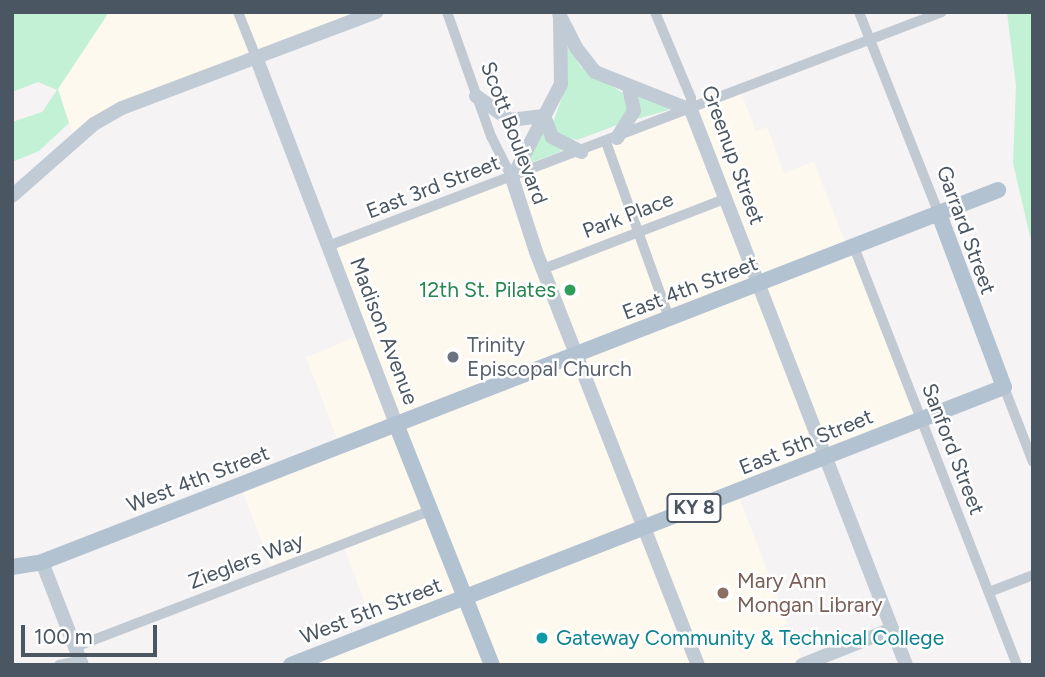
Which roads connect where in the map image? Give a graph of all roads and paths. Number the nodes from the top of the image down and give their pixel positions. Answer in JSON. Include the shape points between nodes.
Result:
{"nodes":[{"id":1,"x":237,"y":12,"type":"edge"},
{"id":2,"x":376,"y":12,"type":"edge"},
{"id":3,"x":447,"y":12,"type":"edge"},
{"id":4,"x":655,"y":12,"type":"edge"},
{"id":5,"x":859,"y":12,"type":"edge"},
{"id":6,"x":942,"y":12,"type":"edge"},
{"id":7,"x":559,"y":13,"type":"edge"},
{"id":8,"x":870,"y":40,"type":"junction"},
{"id":9,"x":256,"y":57,"type":"junction"},
{"id":10,"x":629,"y":88,"type":"junction"},
{"id":11,"x":476,"y":96,"type":"junction"},
{"id":12,"x":691,"y":110,"type":"junction"},
{"id":13,"x":544,"y":116,"type":"junction"},
{"id":14,"x":612,"y":140,"type":"junction"},
{"id":15,"x":581,"y":152,"type":"junction"},
{"id":16,"x":512,"y":178,"type":"junction"},
{"id":17,"x":998,"y":190,"type":"dead end"},
{"id":18,"x":12,"y":195,"type":"edge"},
{"id":19,"x":727,"y":198,"type":"junction"},
{"id":20,"x":939,"y":214,"type":"junction"},
{"id":21,"x":637,"y":232,"type":"junction"},
{"id":22,"x":328,"y":246,"type":"junction"},
{"id":23,"x":854,"y":247,"type":"junction"},
{"id":24,"x":543,"y":269,"type":"junction"},
{"id":25,"x":758,"y":284,"type":"junction"},
{"id":26,"x":669,"y":318,"type":"junction"},
{"id":27,"x":578,"y":353,"type":"junction"},
{"id":28,"x":1004,"y":387,"type":"junction"},
{"id":29,"x":921,"y":419,"type":"junction"},
{"id":30,"x":396,"y":424,"type":"junction"},
{"id":31,"x":825,"y":457,"type":"junction"},
{"id":32,"x":1033,"y":462,"type":"edge"},
{"id":33,"x":431,"y":510,"type":"junction"},
{"id":34,"x":645,"y":527,"type":"junction"},
{"id":35,"x":42,"y":562,"type":"junction"},
{"id":36,"x":12,"y":567,"type":"edge"},
{"id":37,"x":1033,"y":575,"type":"edge"},
{"id":38,"x":989,"y":592,"type":"junction"},
{"id":39,"x":466,"y":596,"type":"junction"},
{"id":40,"x":892,"y":629,"type":"junction"},
{"id":41,"x":79,"y":658,"type":"edge"},
{"id":42,"x":59,"y":665,"type":"edge"},
{"id":43,"x":291,"y":665,"type":"edge"},
{"id":44,"x":492,"y":665,"type":"edge"},
{"id":45,"x":698,"y":665,"type":"edge"},
{"id":46,"x":802,"y":665,"type":"edge"},
{"id":47,"x":905,"y":665,"type":"edge"},
{"id":48,"x":1017,"y":665,"type":"edge"}],
"edges":[{"from":1,"to":9,"type":"street","name":"Madison Avenue"},
{"from":2,"to":9,"type":"main road"},
{"from":3,"to":11,"type":"street","name":"Scott Boulevard"},
{"from":4,"to":12,"type":"street","name":"Greenup Street","via":[[691,98]]},
{"from":5,"to":8,"type":"street","name":"Garrard Street"},
{"from":6,"to":8,"type":"street","name":"East 3rd Street"},
{"from":7,"to":10,"type":"main road","via":[[584,61],[595,72]]},
{"from":7,"to":13,"type":"main road","via":[[561,84]]},
{"from":8,"to":12,"type":"street","name":"East 3rd Street"},
{"from":8,"to":20,"type":"street","name":"Garrard Street"},
{"from":9,"to":18,"type":"main road","via":[[122,108],[94,124]]},
{"from":9,"to":22,"type":"main road","name":"Madison Avenue"},
{"from":10,"to":12,"type":"main road"},
{"from":10,"to":14,"type":"main road","via":[[634,111]]},
{"from":11,"to":13,"type":"main road","via":[[510,120]]},
{"from":11,"to":16,"type":"street","name":"Scott Boulevard"},
{"from":12,"to":14,"type":"street","name":"East 3rd Street"},
{"from":12,"to":19,"type":"main road","name":"Greenup Street"},
{"from":13,"to":15,"type":"main road","via":[[552,137]]},
{"from":13,"to":16,"type":"main road"},
{"from":14,"to":15,"type":"street","name":"East 3rd Street"},
{"from":14,"to":21,"type":"street"},
{"from":15,"to":16,"type":"street","name":"East 3rd Street"},
{"from":16,"to":22,"type":"street","name":"East 3rd Street"},
{"from":16,"to":24,"type":"main road","name":"Scott Boulevard"},
{"from":17,"to":20,"type":"main road","name":"East 4th Street"},
{"from":19,"to":21,"type":"street","name":"Park Place"},
{"from":19,"to":25,"type":"main road","name":"Greenup Street"},
{"from":20,"to":23,"type":"main road","name":"East 4th Street"},
{"from":20,"to":28,"type":"main road","name":"Garrard Street"},
{"from":21,"to":24,"type":"street","name":"Park Place"},
{"from":21,"to":26,"type":"street"},
{"from":22,"to":30,"type":"main road","name":"Madison Avenue"},
{"from":23,"to":25,"type":"main road","name":"East 4th Street"},
{"from":23,"to":29,"type":"street","name":"Sanford Street"},
{"from":24,"to":27,"type":"main road","name":"Scott Boulevard"},
{"from":25,"to":26,"type":"main road","name":"East 4th Street"},
{"from":25,"to":31,"type":"main road","name":"Greenup Street"},
{"from":26,"to":27,"type":"main road","name":"East 4th Street"},
{"from":27,"to":30,"type":"main road","name":"East 4th Street"},
{"from":27,"to":34,"type":"main road"},
{"from":28,"to":29,"type":"main road","name":"East 5th Street","number":"KY 8"},
{"from":28,"to":32,"type":"street","name":"Garrard Street"},
{"from":29,"to":31,"type":"main road","name":"East 5th Street","number":"KY 8"},
{"from":29,"to":38,"type":"street","name":"Sanford Street"},
{"from":30,"to":33,"type":"main road","name":"Madison Avenue"},
{"from":30,"to":35,"type":"main road","name":"West 4th Street"},
{"from":31,"to":34,"type":"main road","name":"East 5th Street","number":"KY 8"},
{"from":31,"to":40,"type":"main road","name":"Greenup Street"},
{"from":33,"to":39,"type":"main road","name":"Madison Avenue"},
{"from":33,"to":41,"type":"street","name":"Zieglers Way"},
{"from":34,"to":39,"type":"main road","name":"East 5th Street","number":"KY 8"},
{"from":34,"to":45,"type":"main road"},
{"from":35,"to":36,"type":"main road","name":"West 4th Street"},
{"from":35,"to":41,"type":"main road"},
{"from":37,"to":38,"type":"street"},
{"from":38,"to":48,"type":"street","name":"Sanford Street"},
{"from":39,"to":43,"type":"main road","name":"West 5th Street","number":"KY 8"},
{"from":39,"to":44,"type":"main road","name":"Madison Avenue"},
{"from":40,"to":46,"type":"main road"},
{"from":40,"to":47,"type":"main road","name":"Greenup Street"},
{"from":41,"to":42,"type":"street","name":"Zieglers Way"}]}
